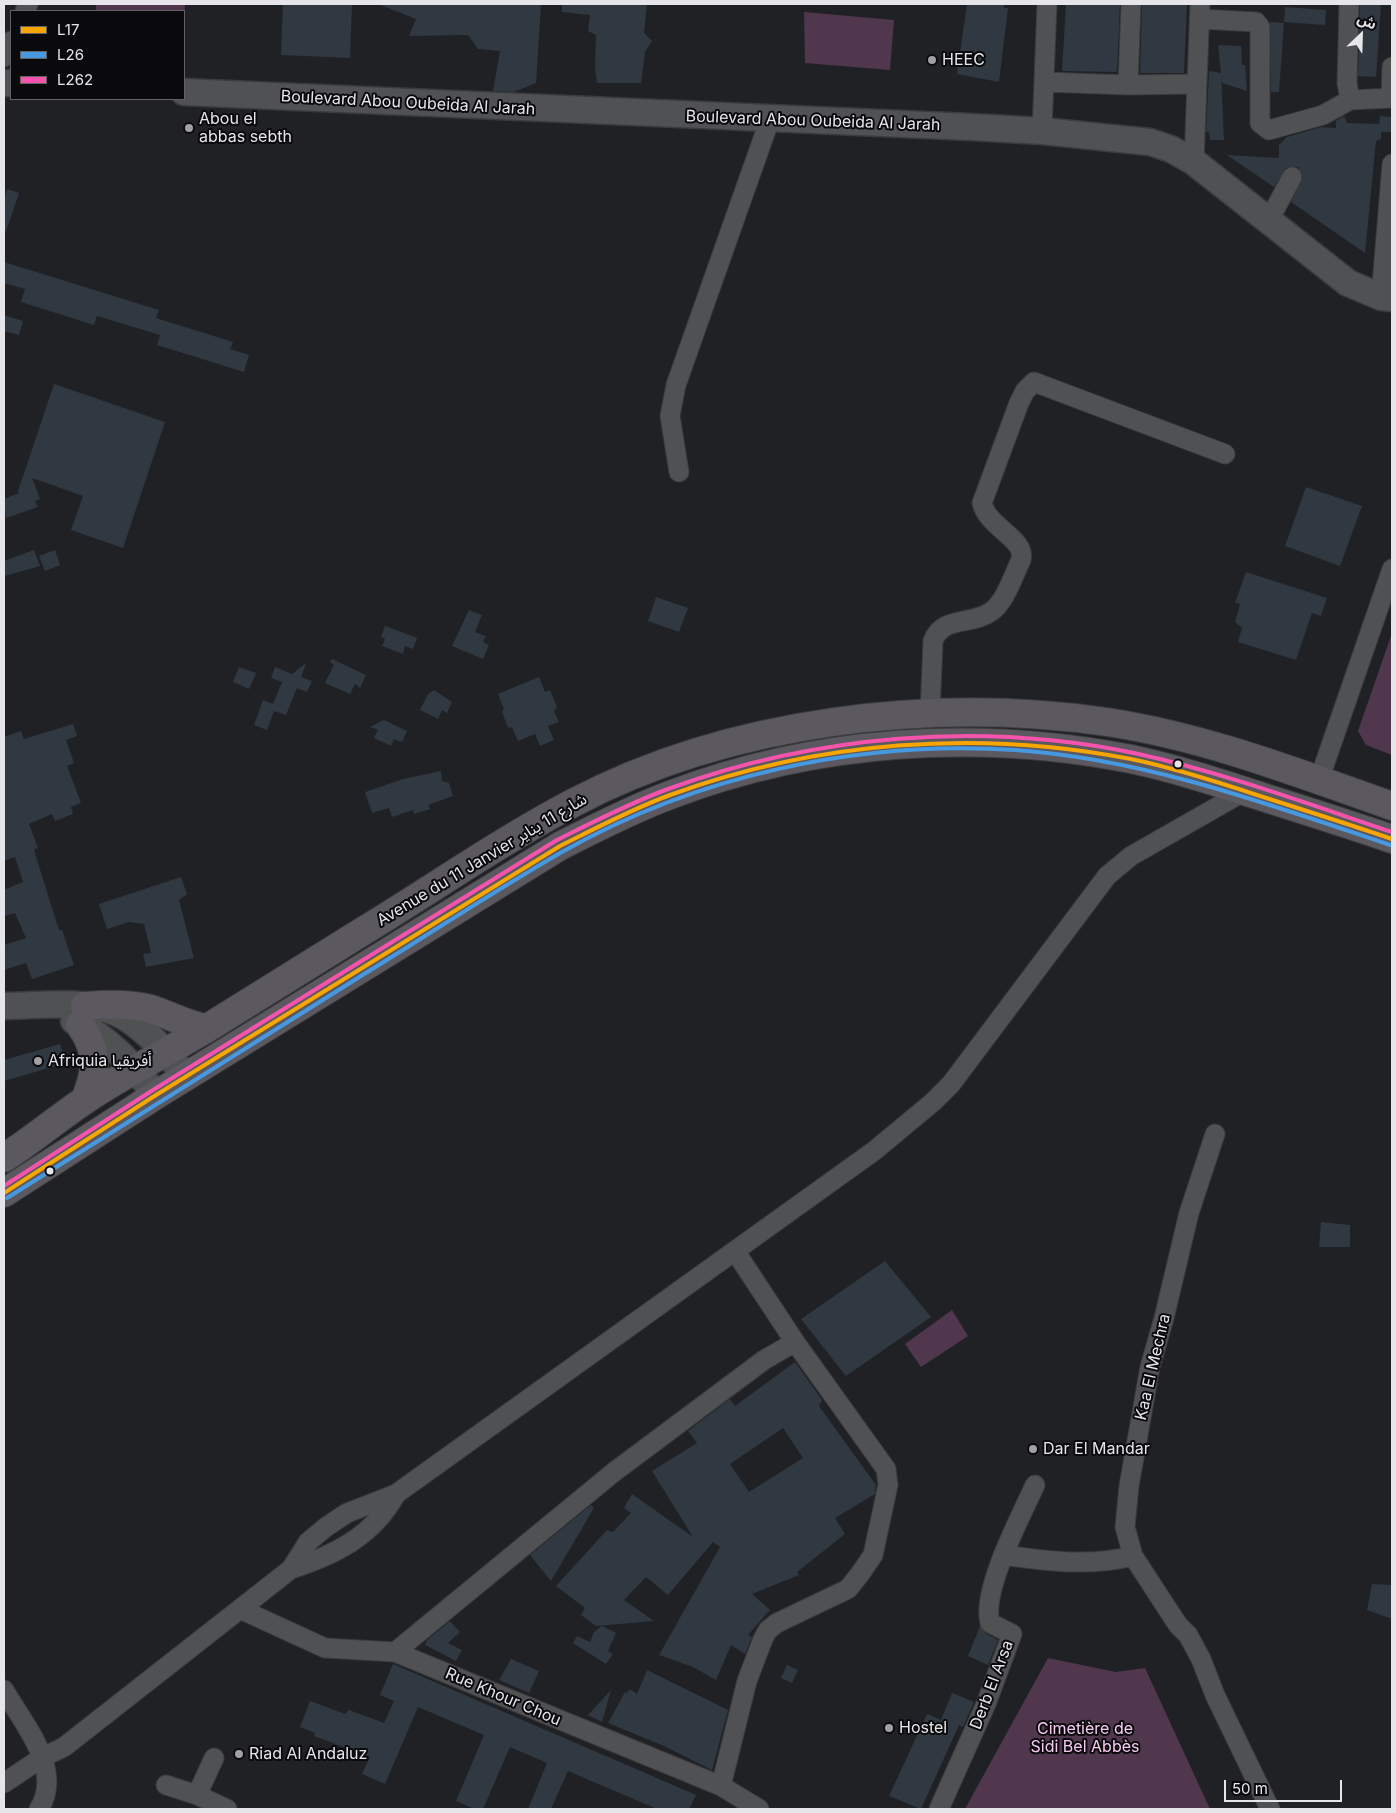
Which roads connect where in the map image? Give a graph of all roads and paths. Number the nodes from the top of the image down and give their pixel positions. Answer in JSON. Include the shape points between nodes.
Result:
{"nodes":[{"id":1,"x":1047,"y":4,"type":"edge"},
{"id":2,"x":1131,"y":4,"type":"edge"},
{"id":3,"x":1350,"y":4,"type":"edge"},
{"id":4,"x":1200,"y":11,"type":"edge"},
{"id":5,"x":10,"y":42,"type":"edge"},
{"id":6,"x":4,"y":57,"type":"edge"},
{"id":7,"x":1392,"y":67,"type":"edge"},
{"id":8,"x":1045,"y":82,"type":"junction"},
{"id":9,"x":1197,"y":84,"type":"junction"},
{"id":10,"x":1128,"y":85,"type":"junction"},
{"id":11,"x":185,"y":92,"type":"edge"},
{"id":12,"x":1391,"y":98,"type":"edge"},
{"id":13,"x":1350,"y":100,"type":"junction"},
{"id":14,"x":770,"y":119,"type":"junction"},
{"id":15,"x":1042,"y":131,"type":"junction"},
{"id":16,"x":1194,"y":162,"type":"junction"},
{"id":17,"x":1392,"y":164,"type":"edge"},
{"id":18,"x":1292,"y":177,"type":"dead end"},
{"id":19,"x":1268,"y":222,"type":"junction"},
{"id":20,"x":1386,"y":297,"type":"edge"},
{"id":21,"x":1225,"y":454,"type":"dead end"},
{"id":22,"x":678,"y":472,"type":"dead end"},
{"id":23,"x":1392,"y":569,"type":"edge"},
{"id":24,"x":930,"y":713,"type":"junction"},
{"id":25,"x":1319,"y":780,"type":"junction"},
{"id":26,"x":1244,"y":791,"type":"junction"},
{"id":27,"x":1392,"y":806,"type":"edge"},
{"id":28,"x":1392,"y":839,"type":"edge"},
{"id":29,"x":4,"y":1006,"type":"edge"},
{"id":30,"x":82,"y":1015,"type":"junction"},
{"id":31,"x":206,"y":1028,"type":"junction"},
{"id":32,"x":165,"y":1052,"type":"junction"},
{"id":33,"x":136,"y":1068,"type":"junction"},
{"id":34,"x":186,"y":1076,"type":"junction"},
{"id":35,"x":156,"y":1095,"type":"junction"},
{"id":36,"x":85,"y":1100,"type":"junction"},
{"id":37,"x":1215,"y":1134,"type":"dead end"},
{"id":38,"x":4,"y":1158,"type":"edge"},
{"id":39,"x":4,"y":1194,"type":"edge"},
{"id":40,"x":735,"y":1251,"type":"junction"},
{"id":41,"x":795,"y":1342,"type":"junction"},
{"id":42,"x":1035,"y":1485,"type":"dead end"},
{"id":43,"x":396,"y":1494,"type":"junction"},
{"id":44,"x":1003,"y":1555,"type":"junction"},
{"id":45,"x":1133,"y":1556,"type":"junction"},
{"id":46,"x":291,"y":1569,"type":"junction"},
{"id":47,"x":240,"y":1609,"type":"junction"},
{"id":48,"x":395,"y":1652,"type":"junction"},
{"id":49,"x":4,"y":1690,"type":"edge"},
{"id":50,"x":44,"y":1757,"type":"junction"},
{"id":51,"x":214,"y":1758,"type":"dead end"},
{"id":52,"x":4,"y":1783,"type":"edge"},
{"id":53,"x":166,"y":1785,"type":"dead end"},
{"id":54,"x":721,"y":1786,"type":"junction"},
{"id":55,"x":197,"y":1795,"type":"junction"},
{"id":56,"x":39,"y":1809,"type":"edge"},
{"id":57,"x":227,"y":1809,"type":"edge"},
{"id":58,"x":759,"y":1809,"type":"edge"},
{"id":59,"x":939,"y":1809,"type":"edge"},
{"id":60,"x":1270,"y":1809,"type":"edge"}],
"edges":[{"from":1,"to":8,"type":"street"},
{"from":2,"to":10,"type":"street"},
{"from":3,"to":13,"type":"street","via":[[1347,83]]},
{"from":4,"to":9,"type":"street"},
{"from":4,"to":13,"type":"street","via":[[1256,22],[1260,26],[1260,123],[1264,128],[1276,130],[1323,115]]},
{"from":5,"to":6,"type":"street"},
{"from":7,"to":12,"type":"street"},
{"from":8,"to":10,"type":"street"},
{"from":8,"to":15,"type":"street"},
{"from":9,"to":10,"type":"street"},
{"from":9,"to":16,"type":"street"},
{"from":11,"to":14,"type":"street","name":"Boulevard Abou Oubeida Al Jarah"},
{"from":12,"to":13,"type":"street"},
{"from":14,"to":15,"type":"street","name":"Boulevard Abou Oubeida Al Jarah"},
{"from":14,"to":22,"type":"street","via":[[676,385],[670,416]]},
{"from":15,"to":16,"type":"street","name":"Boulevard Abou Oubeida Al Jarah","via":[[1150,142]]},
{"from":16,"to":19,"type":"street","name":"Boulevard Abou Oubeida Al Jarah"},
{"from":17,"to":20,"type":"street"},
{"from":18,"to":19,"type":"street"},
{"from":19,"to":20,"type":"street","name":"Boulevard Abou Oubeida Al Jarah","via":[[1348,283]]},
{"from":21,"to":24,"type":"street","via":[[1034,382],[1019,403],[982,503],[990,521],[1019,545],[1023,554],[994,609],[978,618],[945,625],[935,634]]},
{"from":23,"to":25,"type":"street"},
{"from":24,"to":25,"type":"main road","name":"Avenue du 11 Janvier شارع 11 يناير","via":[[1028,714],[1112,723],[1199,741]]},
{"from":24,"to":31,"type":"main road","name":"Avenue du 11 Janvier شارع 11 يناير","via":[[844,721],[772,734],[693,754],[634,776],[574,803],[529,829]]},
{"from":25,"to":27,"type":"main road","name":"Avenue du 11 Janvier شارع 11 يناير"},
{"from":26,"to":28,"type":"main road","name":"Avenue du 11 Janvier شارع 11 يناير"},
{"from":26,"to":34,"type":"main road","name":"Avenue du 11 Janvier شارع 11 يناير","via":[[1132,760],[1071,749],[1010,744],[953,742],[879,747],[755,768],[663,798],[560,846]]},
{"from":26,"to":40,"type":"street","via":[[1131,856],[1107,876],[952,1084],[874,1151]]},
{"from":29,"to":30,"type":"street","via":[[33,1006]]},
{"from":30,"to":31,"type":"main road","via":[[109,1004],[143,1007]]},
{"from":30,"to":32,"type":"street","via":[[119,1014]]},
{"from":30,"to":33,"type":"street"},
{"from":30,"to":36,"type":"main road","via":[[95,1058]]},
{"from":31,"to":32,"type":"main road","name":"Avenue du 11 Janvier شارع 11 يناير"},
{"from":32,"to":33,"type":"main road","name":"Avenue du 11 Janvier شارع 11 يناير"},
{"from":32,"to":34,"type":"street"},
{"from":33,"to":35,"type":"street"},
{"from":33,"to":36,"type":"main road","name":"Avenue du 11 Janvier شارع 11 يناير"},
{"from":34,"to":35,"type":"main road","name":"Avenue du 11 Janvier شارع 11 يناير"},
{"from":35,"to":39,"type":"main road","name":"Avenue du 11 Janvier شارع 11 يناير"},
{"from":36,"to":38,"type":"main road","name":"Avenue du 11 Janvier شارع 11 يناير"},
{"from":37,"to":45,"type":"street","name":"Kaa El Mechra","via":[[1189,1213],[1142,1403],[1125,1518]]},
{"from":40,"to":41,"type":"street"},
{"from":40,"to":43,"type":"street"},
{"from":41,"to":48,"type":"street","via":[[764,1360],[614,1472]]},
{"from":41,"to":54,"type":"street","via":[[886,1469],[888,1485],[873,1555],[848,1589],[777,1623],[763,1639],[748,1681]]},
{"from":42,"to":44,"type":"street","name":"Derb El Arsa"},
{"from":43,"to":46,"type":"street","via":[[347,1513],[326,1527],[308,1542]]},
{"from":43,"to":46,"type":"street","via":[[387,1511],[356,1540],[319,1560]]},
{"from":44,"to":45,"type":"street","via":[[1057,1563]]},
{"from":44,"to":59,"type":"street","name":"Derb El Arsa","via":[[989,1618],[995,1627],[1012,1634],[986,1704]]},
{"from":45,"to":60,"type":"street","name":"Kaa El Mechra","via":[[1192,1641]]},
{"from":46,"to":47,"type":"street"},
{"from":47,"to":48,"type":"street","name":"Rue Khour Chou","via":[[325,1648]]},
{"from":47,"to":50,"type":"street","via":[[64,1747]]},
{"from":48,"to":54,"type":"street","name":"Rue Khour Chou"},
{"from":49,"to":50,"type":"street"},
{"from":50,"to":52,"type":"street"},
{"from":50,"to":56,"type":"street","via":[[46,1794]]},
{"from":51,"to":55,"type":"street"},
{"from":53,"to":55,"type":"street"},
{"from":54,"to":58,"type":"street","name":"Rue Khour Chou"},
{"from":55,"to":57,"type":"street"}]}
